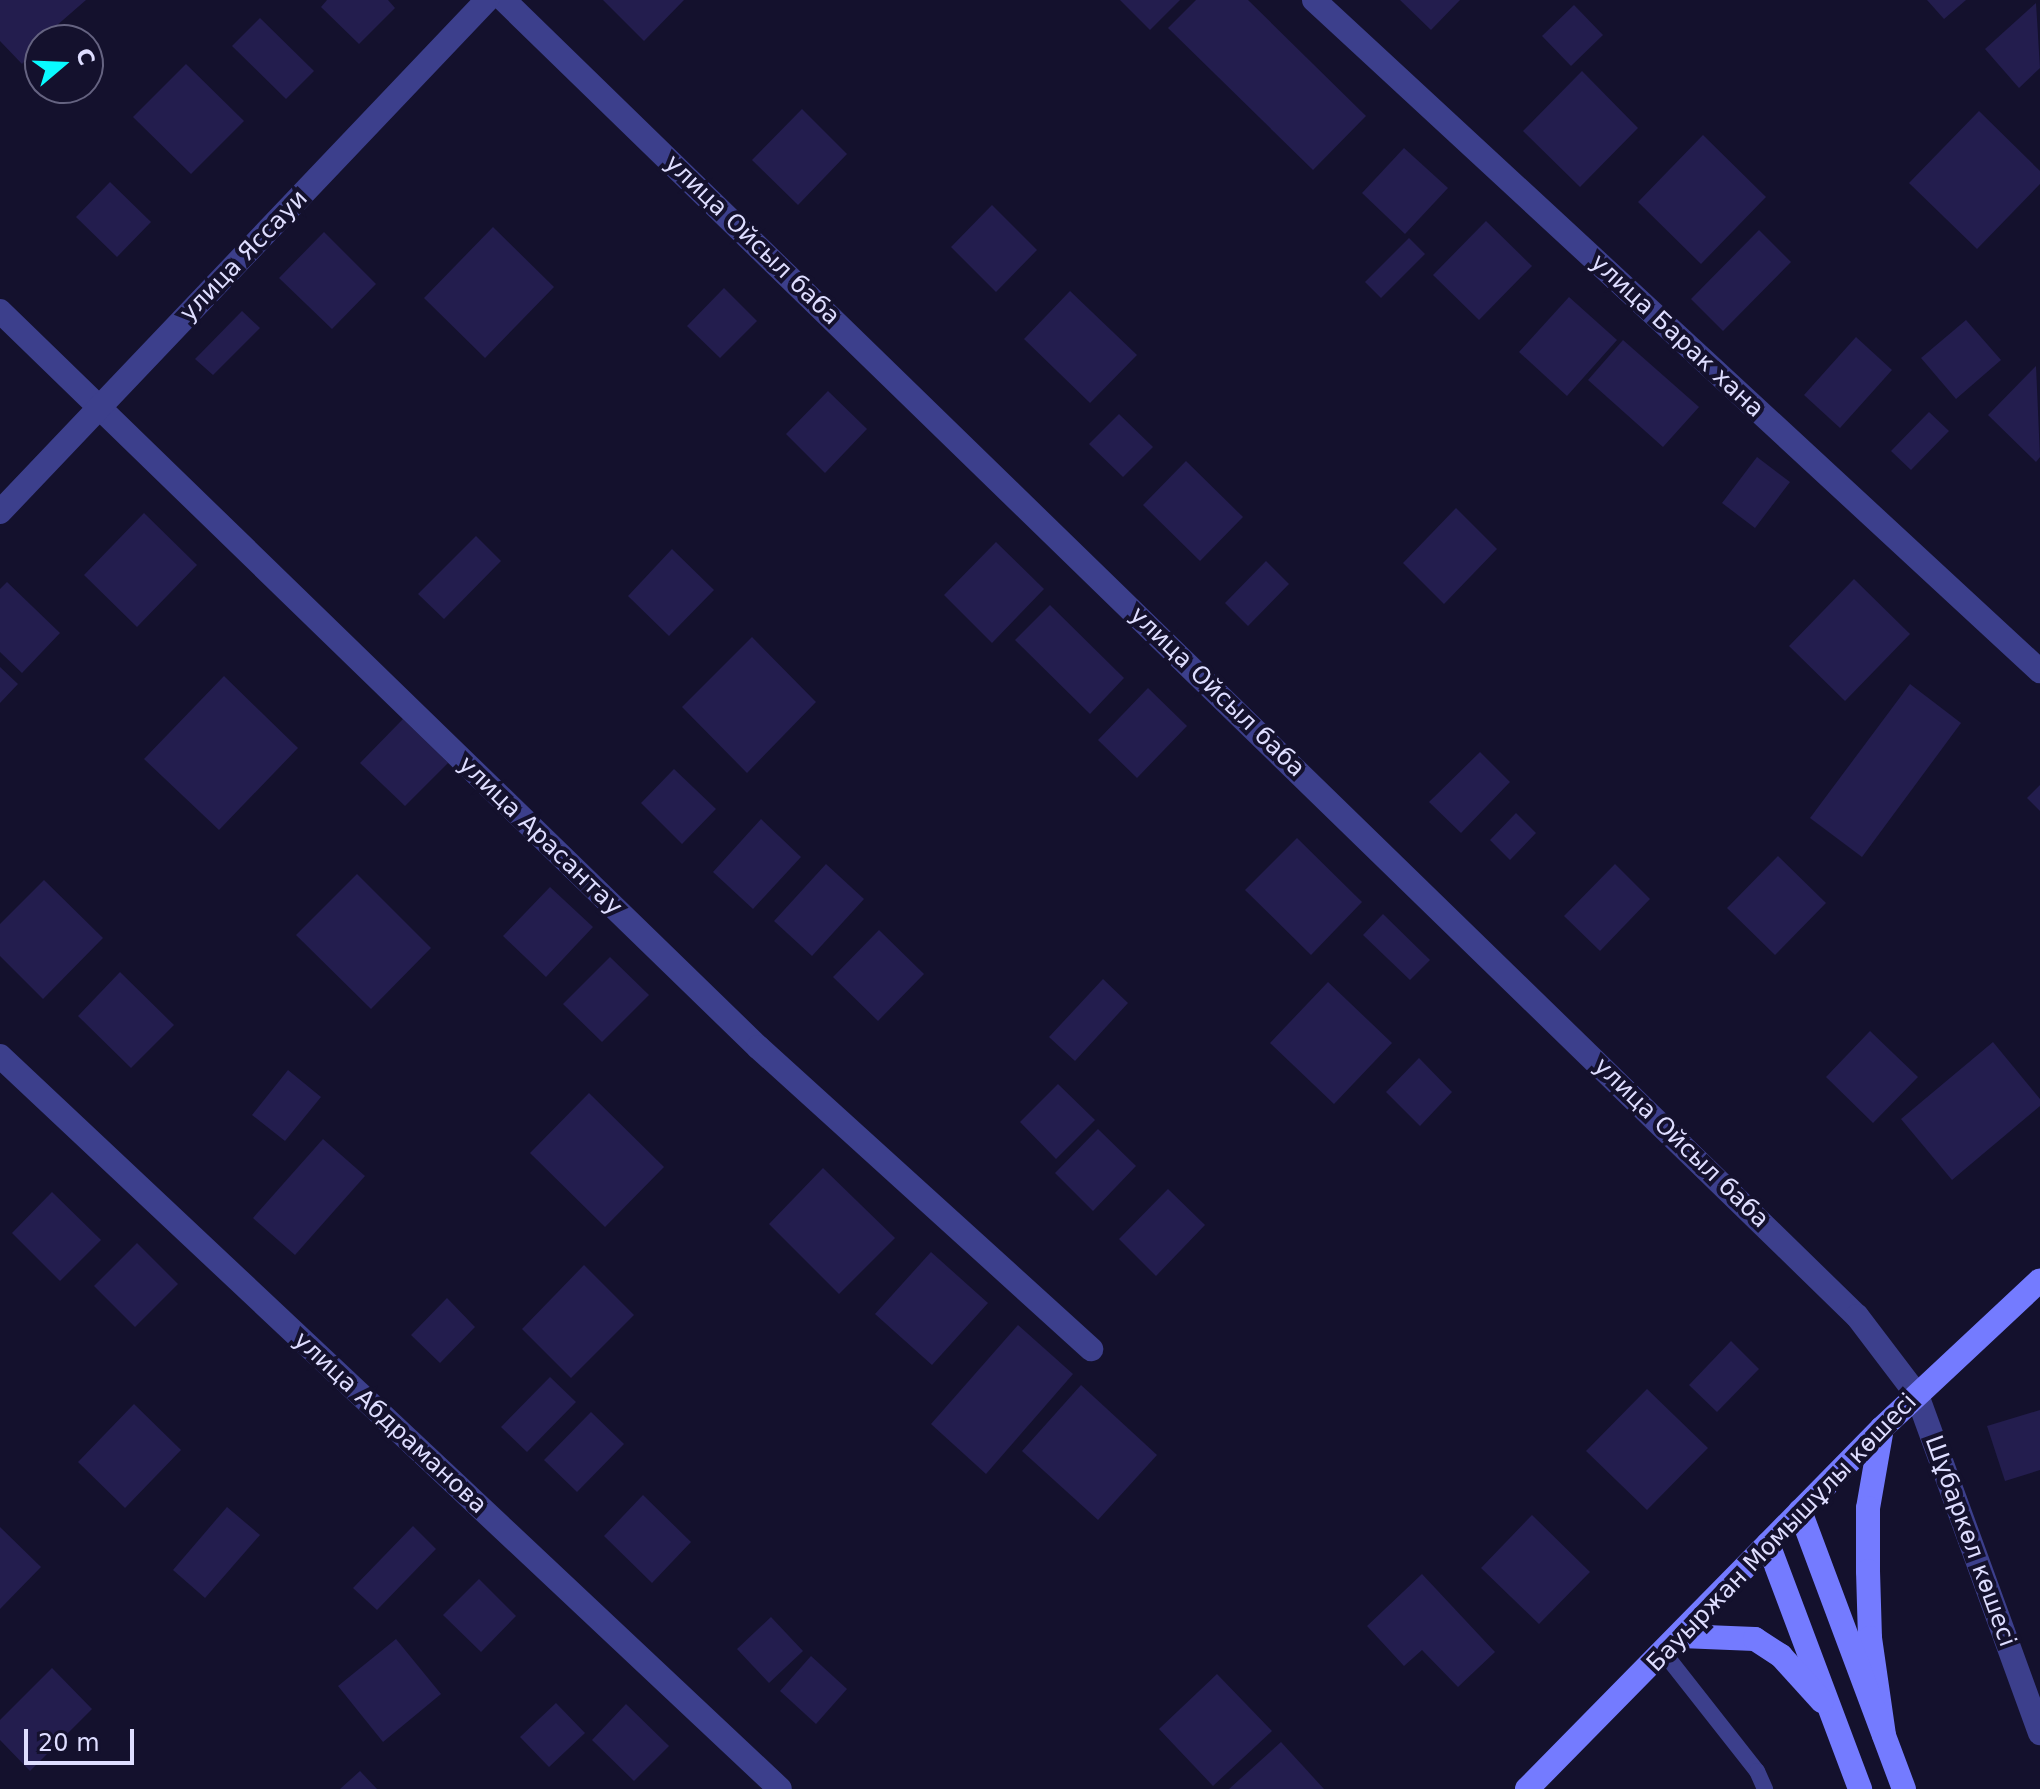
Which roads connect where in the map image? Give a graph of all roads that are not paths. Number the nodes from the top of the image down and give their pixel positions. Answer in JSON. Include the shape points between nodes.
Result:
{"nodes":[{"id":1,"x":487,"y":0,"type":"edge"},
{"id":2,"x":504,"y":0,"type":"edge"},
{"id":3,"x":1314,"y":0,"type":"edge"},
{"id":4,"x":0,"y":311,"type":"edge"},
{"id":5,"x":99,"y":408,"type":"junction"},
{"id":6,"x":0,"y":512,"type":"edge"},
{"id":7,"x":2040,"y":671,"type":"edge"},
{"id":8,"x":0,"y":1056,"type":"edge"},
{"id":9,"x":2040,"y":1280,"type":"edge"},
{"id":10,"x":1091,"y":1349,"type":"dead end"},
{"id":11,"x":1917,"y":1395,"type":"junction"},
{"id":12,"x":1882,"y":1428,"type":"junction"},
{"id":13,"x":1800,"y":1511,"type":"junction"},
{"id":14,"x":1768,"y":1544,"type":"junction"},
{"id":15,"x":1673,"y":1644,"type":"junction"},
{"id":16,"x":1831,"y":1710,"type":"junction"},
{"id":17,"x":2040,"y":1733,"type":"edge"},
{"id":18,"x":1884,"y":1735,"type":"junction"},
{"id":19,"x":780,"y":1789,"type":"edge"},
{"id":20,"x":1527,"y":1789,"type":"edge"},
{"id":21,"x":1765,"y":1789,"type":"edge"},
{"id":22,"x":1860,"y":1789,"type":"edge"},
{"id":23,"x":1904,"y":1789,"type":"edge"}],
"edges":[{"from":1,"to":5,"type":"street","name":"улица Яссауи"},
{"from":2,"to":11,"type":"street","name":"улица Ойсыл баба","via":[[1744,1203],[1857,1316]]},
{"from":3,"to":7,"type":"street","name":"улица Барак хана"},
{"from":4,"to":5,"type":"street","name":"улица Арасантау"},
{"from":5,"to":6,"type":"street","name":"улица Яссауи"},
{"from":5,"to":10,"type":"street","name":"улица Арасантау","via":[[758,1047]]},
{"from":8,"to":19,"type":"street","name":"улица Абдраманова"},
{"from":9,"to":11,"type":"street","name":"Бауыржан Момышұлы көшесі"},
{"from":11,"to":12,"type":"street","name":"Бауыржан Момышұлы көшесі"},
{"from":11,"to":17,"type":"street","name":"Шұбаркөл көшесі"},
{"from":12,"to":13,"type":"street","name":"Бауыржан Момышұлы көшесі"},
{"from":12,"to":18,"type":"street","via":[[1868,1508],[1868,1571],[1870,1638]]},
{"from":13,"to":14,"type":"street","name":"Бауыржан Момышұлы көшесі"},
{"from":13,"to":18,"type":"street"},
{"from":14,"to":15,"type":"street","name":"Бауыржан Момышұлы көшесі"},
{"from":14,"to":16,"type":"street"},
{"from":15,"to":16,"type":"street","via":[[1755,1639],[1781,1656]]},
{"from":15,"to":20,"type":"street","name":"Бауыржан Момышұлы көшесі"},
{"from":15,"to":21,"type":"lane"},
{"from":16,"to":22,"type":"street"},
{"from":18,"to":23,"type":"street"}]}
